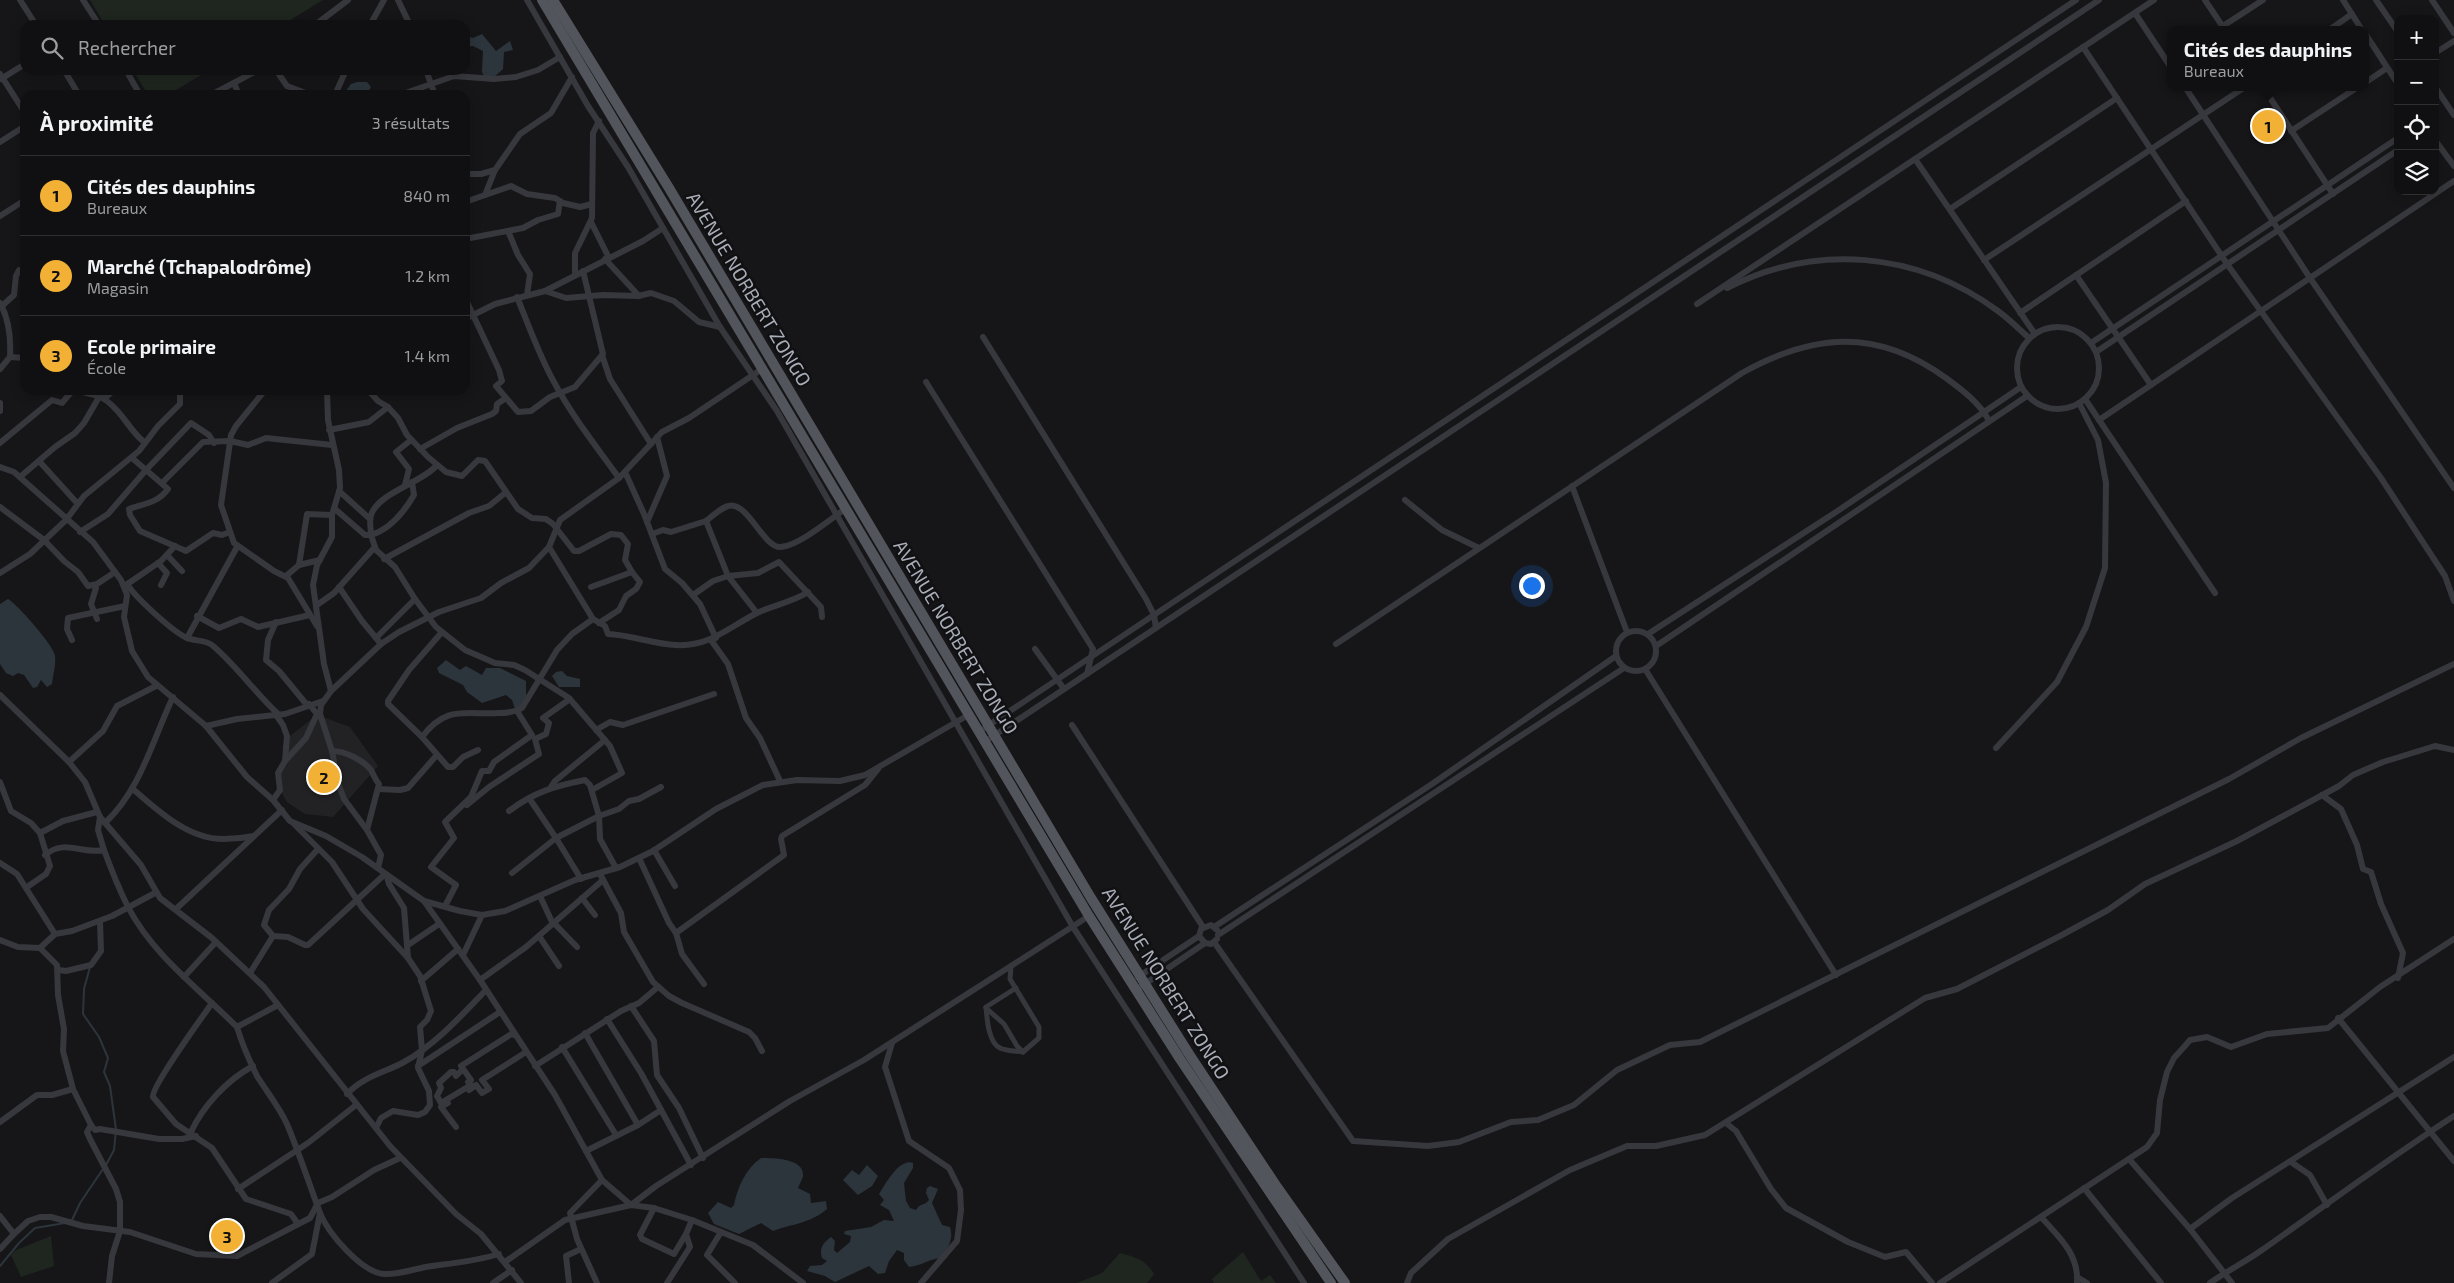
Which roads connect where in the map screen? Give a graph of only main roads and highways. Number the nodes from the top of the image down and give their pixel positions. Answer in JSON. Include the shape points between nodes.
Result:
{"nodes":[{"id":1,"x":542,"y":0,"type":"edge"},
{"id":2,"x":553,"y":0,"type":"edge"},
{"id":3,"x":984,"y":728,"type":"junction"},
{"id":4,"x":990,"y":738,"type":"junction"},
{"id":5,"x":1138,"y":983,"type":"junction"},
{"id":6,"x":1331,"y":1283,"type":"edge"},
{"id":7,"x":1345,"y":1283,"type":"edge"}],
"edges":[{"from":1,"to":3,"type":"main road","name":"AVENUE NORBERT ZONGO","via":[[845,509],[970,714]]},
{"from":2,"to":3,"type":"main road","name":"AVENUE NORBERT ZONGO","via":[[669,188]]},
{"from":3,"to":4,"type":"main road","name":"AVENUE NORBERT ZONGO"},
{"from":4,"to":5,"type":"main road","name":"AVENUE NORBERT ZONGO"},
{"from":4,"to":5,"type":"main road","name":"AVENUE NORBERT ZONGO","via":[[1090,916]]},
{"from":5,"to":6,"type":"main road","name":"AVENUE NORBERT ZONGO","via":[[1191,1075]]},
{"from":5,"to":7,"type":"main road","name":"AVENUE NORBERT ZONGO"}]}
